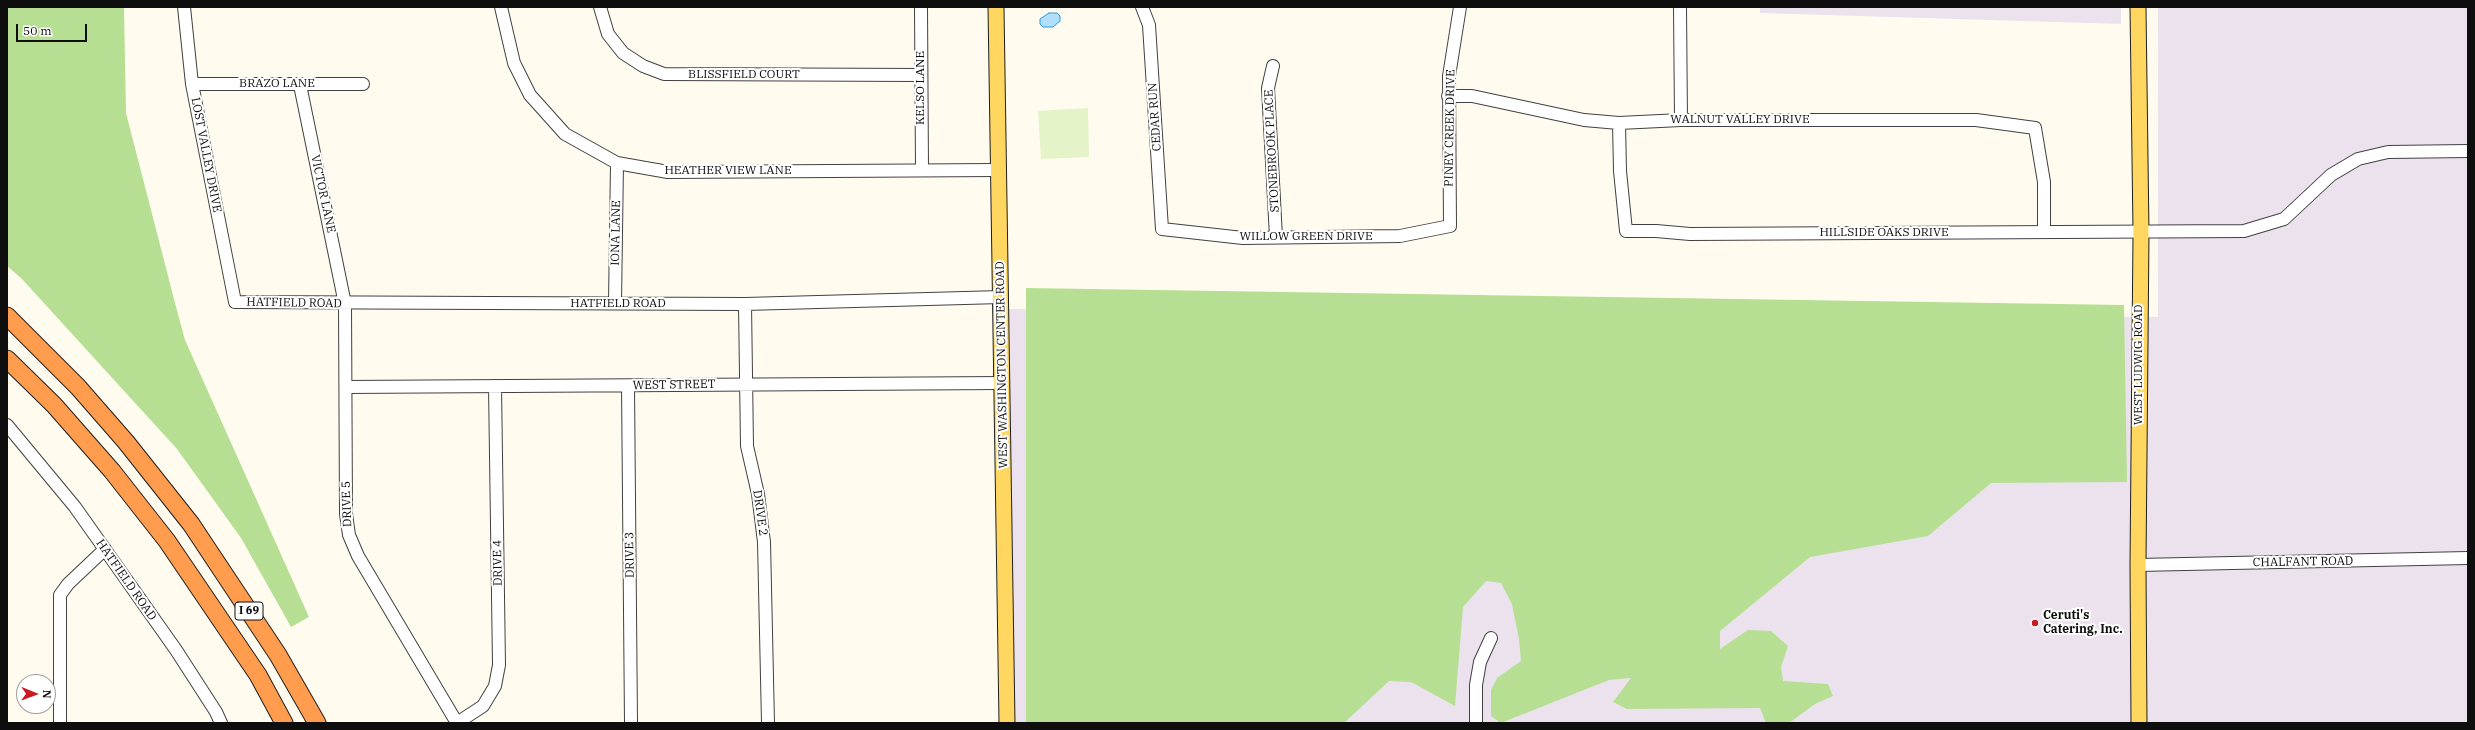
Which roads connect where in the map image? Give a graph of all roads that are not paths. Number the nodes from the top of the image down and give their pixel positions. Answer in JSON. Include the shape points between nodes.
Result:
{"nodes":[{"id":1,"x":184,"y":7,"type":"edge"},
{"id":2,"x":501,"y":7,"type":"edge"},
{"id":3,"x":600,"y":7,"type":"edge"},
{"id":4,"x":921,"y":7,"type":"edge"},
{"id":5,"x":996,"y":7,"type":"edge"},
{"id":6,"x":1142,"y":7,"type":"edge"},
{"id":7,"x":1460,"y":7,"type":"edge"},
{"id":8,"x":1680,"y":7,"type":"edge"},
{"id":9,"x":2138,"y":7,"type":"edge"},
{"id":10,"x":1273,"y":66,"type":"dead end"},
{"id":11,"x":921,"y":75,"type":"junction"},
{"id":12,"x":192,"y":84,"type":"junction"},
{"id":13,"x":363,"y":84,"type":"dead end"},
{"id":14,"x":300,"y":85,"type":"junction"},
{"id":15,"x":1448,"y":96,"type":"junction"},
{"id":16,"x":1681,"y":120,"type":"junction"},
{"id":17,"x":1619,"y":123,"type":"junction"},
{"id":18,"x":2468,"y":151,"type":"edge"},
{"id":19,"x":617,"y":163,"type":"junction"},
{"id":20,"x":922,"y":170,"type":"junction"},
{"id":21,"x":997,"y":170,"type":"junction"},
{"id":22,"x":1450,"y":226,"type":"joint"},
{"id":23,"x":1162,"y":229,"type":"joint"},
{"id":24,"x":2044,"y":232,"type":"junction"},
{"id":25,"x":2141,"y":233,"type":"junction"},
{"id":26,"x":1276,"y":238,"type":"junction"},
{"id":27,"x":1001,"y":297,"type":"junction"},
{"id":28,"x":235,"y":302,"type":"joint"},
{"id":29,"x":345,"y":304,"type":"junction"},
{"id":30,"x":615,"y":304,"type":"junction"},
{"id":31,"x":745,"y":304,"type":"junction"},
{"id":32,"x":7,"y":316,"type":"edge"},
{"id":33,"x":7,"y":358,"type":"edge"},
{"id":34,"x":747,"y":383,"type":"junction"},
{"id":35,"x":1003,"y":383,"type":"junction"},
{"id":36,"x":495,"y":386,"type":"junction"},
{"id":37,"x":628,"y":386,"type":"junction"},
{"id":38,"x":346,"y":387,"type":"junction"},
{"id":39,"x":7,"y":425,"type":"edge"},
{"id":40,"x":105,"y":549,"type":"junction"},
{"id":41,"x":2468,"y":558,"type":"edge"},
{"id":42,"x":2138,"y":566,"type":"junction"},
{"id":43,"x":1491,"y":638,"type":"dead end"},
{"id":44,"x":60,"y":723,"type":"edge"},
{"id":45,"x":221,"y":723,"type":"edge"},
{"id":46,"x":284,"y":723,"type":"edge"},
{"id":47,"x":317,"y":723,"type":"edge"},
{"id":48,"x":457,"y":723,"type":"edge"},
{"id":49,"x":632,"y":723,"type":"edge"},
{"id":50,"x":768,"y":723,"type":"edge"},
{"id":51,"x":1007,"y":723,"type":"edge"},
{"id":52,"x":1476,"y":723,"type":"edge"},
{"id":53,"x":2140,"y":723,"type":"edge"}],
"edges":[{"from":1,"to":12,"type":"street","name":"LOST VALLEY DRIVE"},
{"from":2,"to":19,"type":"street","name":"HEATHER VIEW LANE","via":[[514,63],[530,95],[565,134]]},
{"from":3,"to":11,"type":"street","name":"BLISSFIELD COURT","via":[[608,34],[624,53],[643,66],[664,74]]},
{"from":4,"to":11,"type":"street","name":"KELSO LANE"},
{"from":5,"to":21,"type":"main road","name":"WEST WASHINGTON CENTER ROAD"},
{"from":6,"to":23,"type":"street","name":"CEDAR RUN","via":[[1149,24]]},
{"from":7,"to":15,"type":"street","name":"PINEY CREEK DRIVE"},
{"from":8,"to":16,"type":"street"},
{"from":9,"to":25,"type":"main road","name":"WEST LUDWIG ROAD"},
{"from":10,"to":26,"type":"street","name":"STONEBROOK PLACE","via":[[1268,88]]},
{"from":11,"to":20,"type":"street","name":"KELSO LANE"},
{"from":12,"to":14,"type":"street","name":"BRAZO LANE"},
{"from":12,"to":28,"type":"street","name":"LOST VALLEY DRIVE"},
{"from":13,"to":14,"type":"street","name":"BRAZO LANE"},
{"from":14,"to":29,"type":"street","name":"VICTOR LANE"},
{"from":15,"to":17,"type":"street","name":"WALNUT VALLEY DRIVE","via":[[1472,96],[1584,120]]},
{"from":15,"to":22,"type":"street","name":"PINEY CREEK DRIVE"},
{"from":16,"to":17,"type":"street","name":"WALNUT VALLEY DRIVE"},
{"from":16,"to":24,"type":"street","name":"WALNUT VALLEY DRIVE","via":[[1976,120],[2035,128],[2044,182]]},
{"from":17,"to":24,"type":"street","name":"HILLSIDE OAKS DRIVE","via":[[1620,171],[1626,231],[1690,234]]},
{"from":18,"to":25,"type":"street","name":"HILLSIDE OAKS DRIVE","via":[[2388,152],[2358,159],[2331,175],[2284,219],[2244,231]]},
{"from":19,"to":20,"type":"street","name":"HEATHER VIEW LANE","via":[[668,172]]},
{"from":19,"to":30,"type":"street","name":"IONA LANE"},
{"from":20,"to":21,"type":"street","name":"HEATHER VIEW LANE"},
{"from":21,"to":27,"type":"main road","name":"WEST WASHINGTON CENTER ROAD"},
{"from":22,"to":26,"type":"street","name":"WILLOW GREEN DRIVE","via":[[1400,236]]},
{"from":23,"to":26,"type":"street","name":"WILLOW GREEN DRIVE","via":[[1243,238]]},
{"from":24,"to":25,"type":"street","name":"HILLSIDE OAKS DRIVE"},
{"from":25,"to":42,"type":"main road","name":"WEST LUDWIG ROAD"},
{"from":27,"to":31,"type":"street","name":"HATFIELD ROAD"},
{"from":27,"to":35,"type":"main road","name":"WEST WASHINGTON CENTER ROAD"},
{"from":28,"to":29,"type":"street","name":"HATFIELD ROAD"},
{"from":29,"to":30,"type":"street","name":"HATFIELD ROAD"},
{"from":29,"to":38,"type":"street","name":"DRIVE 5"},
{"from":30,"to":31,"type":"street","name":"HATFIELD ROAD"},
{"from":31,"to":34,"type":"street","name":"DRIVE 2"},
{"from":32,"to":47,"type":"highway","number":"I 69","via":[[88,398],[191,524],[278,655]]},
{"from":33,"to":46,"type":"highway","number":"I 69","via":[[54,405],[112,471],[167,541],[258,675]]},
{"from":34,"to":35,"type":"street","name":"WEST STREET"},
{"from":34,"to":37,"type":"street","name":"WEST STREET"},
{"from":34,"to":50,"type":"street","name":"DRIVE 2","via":[[747,446],[758,494],[764,542]]},
{"from":35,"to":51,"type":"main road","name":"WEST WASHINGTON CENTER ROAD"},
{"from":36,"to":37,"type":"street","name":"WEST STREET"},
{"from":36,"to":38,"type":"street","name":"WEST STREET"},
{"from":36,"to":48,"type":"street","name":"DRIVE 4","via":[[499,664],[495,686],[483,706]]},
{"from":37,"to":49,"type":"street","name":"DRIVE 3"},
{"from":38,"to":48,"type":"street","name":"DRIVE 5","via":[[346,514],[349,535],[358,556]]},
{"from":39,"to":40,"type":"street","name":"HATFIELD ROAD","via":[[75,507]]},
{"from":40,"to":44,"type":"street","via":[[60,595]]},
{"from":40,"to":45,"type":"street","name":"HATFIELD ROAD","via":[[176,650]]},
{"from":41,"to":42,"type":"street","name":"CHALFANT ROAD"},
{"from":42,"to":53,"type":"main road","name":"WEST LUDWIG ROAD"},
{"from":43,"to":52,"type":"street","via":[[1480,662],[1476,685]]}]}
